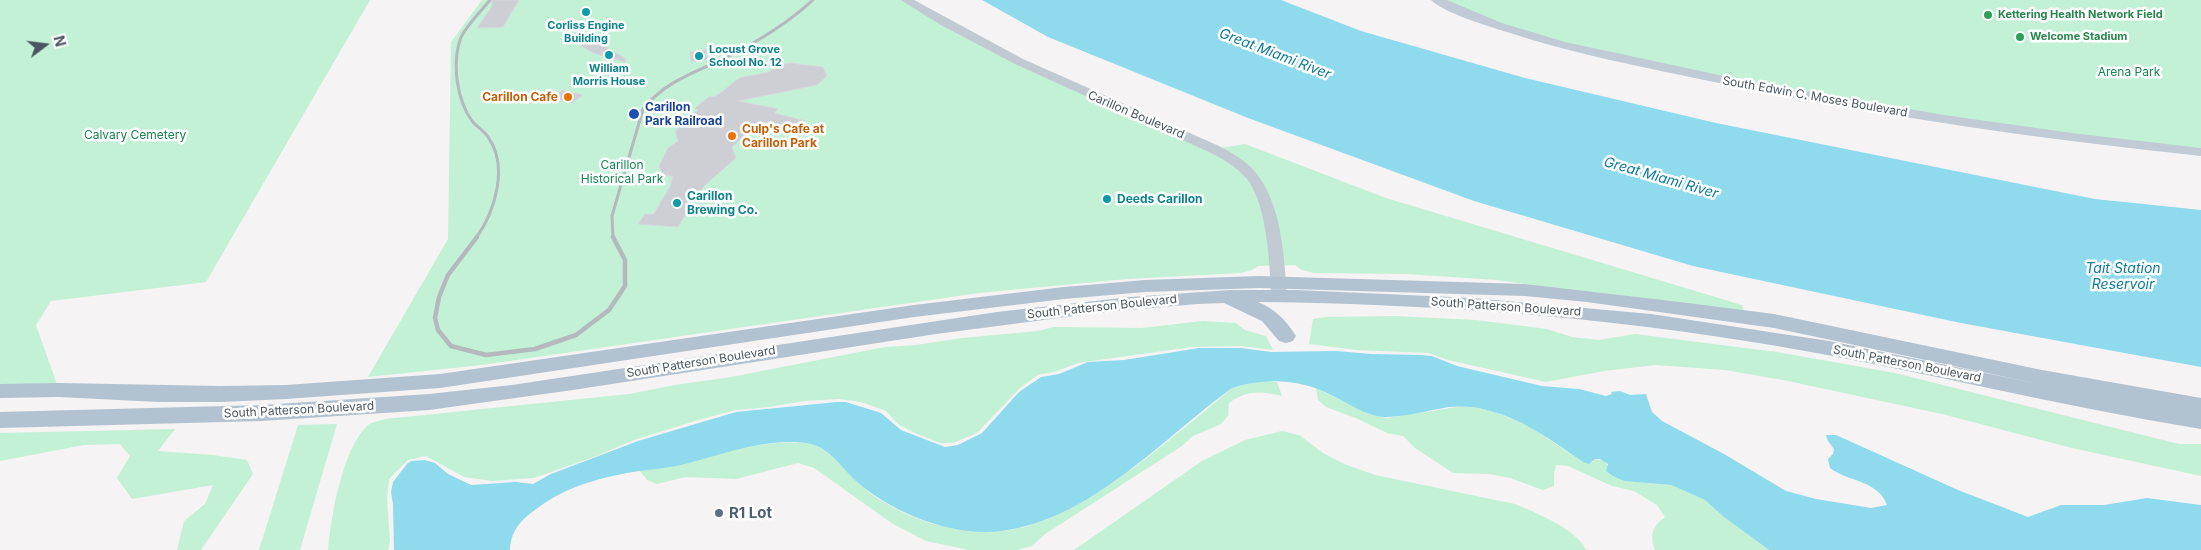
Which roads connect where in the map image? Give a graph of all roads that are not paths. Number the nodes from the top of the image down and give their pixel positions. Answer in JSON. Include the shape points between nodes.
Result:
{"nodes":[{"id":1,"x":906,"y":0,"type":"edge"},
{"id":2,"x":1437,"y":0,"type":"edge"},
{"id":3,"x":2201,"y":152,"type":"edge"},
{"id":4,"x":1279,"y":289,"type":"junction"},
{"id":5,"x":1225,"y":297,"type":"junction"},
{"id":6,"x":1286,"y":336,"type":"dead end"},
{"id":7,"x":0,"y":391,"type":"edge"},
{"id":8,"x":2201,"y":406,"type":"edge"},
{"id":9,"x":1,"y":420,"type":"edge"},
{"id":10,"x":2201,"y":421,"type":"edge"}],
"edges":[{"from":1,"to":4,"type":"street","name":"Carillon Boulevard","via":[[1034,71],[1214,149],[1241,165],[1256,182],[1267,210]]},
{"from":2,"to":3,"type":"main road","name":"South Edwin C. Moses Boulevard","via":[[1490,22],[1561,44],[1770,90],[2025,132]]},
{"from":4,"to":5,"type":"main road","name":"South Patterson Boulevard"},
{"from":4,"to":7,"type":"main road","name":"South Patterson Boulevard","via":[[1145,286],[1064,293],[905,312],[440,381],[221,394]]},
{"from":4,"to":8,"type":"main road","name":"South Patterson Boulevard","via":[[1526,290],[1587,296],[1774,321],[2042,377]]},
{"from":4,"to":10,"type":"main road","name":"South Patterson Boulevard","via":[[1657,320],[1827,347]]},
{"from":5,"to":6,"type":"main road","via":[[1272,317]]},
{"from":5,"to":9,"type":"main road","name":"South Patterson Boulevard","via":[[1044,312],[508,393],[412,403],[296,412]]}]}
